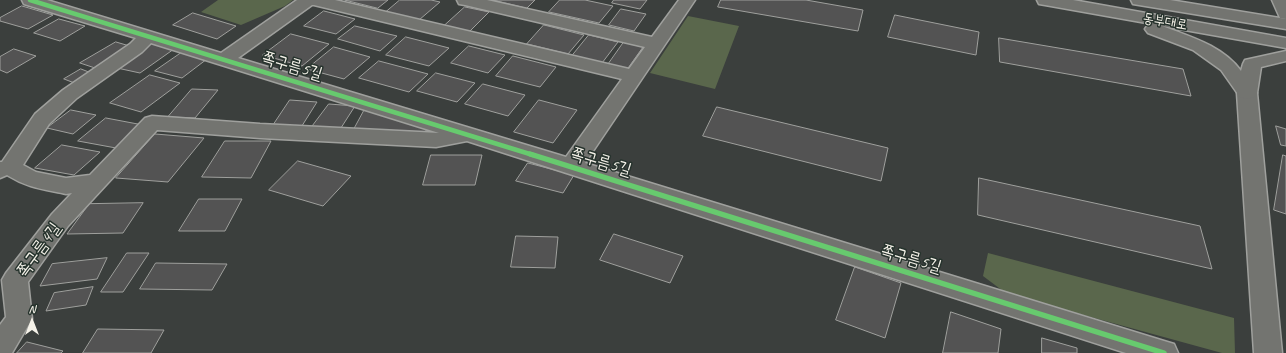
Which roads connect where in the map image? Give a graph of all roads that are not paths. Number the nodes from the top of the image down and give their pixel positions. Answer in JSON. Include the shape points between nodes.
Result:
{"nodes":[{"id":1,"x":30,"y":0,"type":"edge"},
{"id":2,"x":308,"y":0,"type":"edge"},
{"id":3,"x":314,"y":0,"type":"edge"},
{"id":4,"x":465,"y":0,"type":"edge"},
{"id":5,"x":687,"y":0,"type":"edge"},
{"id":6,"x":1044,"y":0,"type":"edge"},
{"id":7,"x":1139,"y":0,"type":"edge"},
{"id":8,"x":1280,"y":0,"type":"edge"},
{"id":9,"x":1120,"y":14,"type":"junction"},
{"id":10,"x":1286,"y":14,"type":"edge"},
{"id":11,"x":1286,"y":24,"type":"edge"},
{"id":12,"x":147,"y":37,"type":"junction"},
{"id":13,"x":1286,"y":43,"type":"edge"},
{"id":14,"x":656,"y":44,"type":"junction"},
{"id":15,"x":1286,"y":56,"type":"edge"},
{"id":16,"x":223,"y":60,"type":"junction"},
{"id":17,"x":634,"y":76,"type":"junction"},
{"id":18,"x":1247,"y":93,"type":"junction"},
{"id":19,"x":470,"y":135,"type":"junction"},
{"id":20,"x":570,"y":167,"type":"junction"},
{"id":21,"x":5,"y":169,"type":"edge"},
{"id":22,"x":95,"y":182,"type":"junction"},
{"id":23,"x":0,"y":348,"type":"edge"},
{"id":24,"x":1164,"y":353,"type":"edge"},
{"id":25,"x":1268,"y":353,"type":"edge"}],
"edges":[{"from":1,"to":12,"type":"street","name":"쪽구름5길"},
{"from":2,"to":16,"type":"street","name":"쪽구름5길"},
{"from":3,"to":17,"type":"street"},
{"from":4,"to":14,"type":"street"},
{"from":5,"to":14,"type":"street","name":"쪽구름5길"},
{"from":6,"to":9,"type":"street","name":"동부대로"},
{"from":7,"to":11,"type":"street","name":"동부대로"},
{"from":8,"to":10,"type":"street"},
{"from":9,"to":13,"type":"street","name":"동부대로"},
{"from":9,"to":18,"type":"street","via":[[1168,36],[1199,46],[1228,66]]},
{"from":12,"to":16,"type":"street","name":"쪽구름5길"},
{"from":12,"to":21,"type":"street","via":[[136,48],[70,94],[42,119]]},
{"from":14,"to":17,"type":"street","name":"쪽구름5길"},
{"from":15,"to":18,"type":"street","via":[[1252,64]]},
{"from":16,"to":19,"type":"street","name":"쪽구름5길"},
{"from":17,"to":20,"type":"street","name":"쪽구름5길"},
{"from":18,"to":25,"type":"street"},
{"from":19,"to":20,"type":"street","name":"쪽구름5길"},
{"from":19,"to":22,"type":"street","name":"쪽구름4길","via":[[436,140],[152,123]]},
{"from":20,"to":24,"type":"street","name":"쪽구름5길"},
{"from":21,"to":22,"type":"street","via":[[30,179],[66,186]]},
{"from":22,"to":23,"type":"street","name":"쪽구름4길","via":[[60,220],[15,280],[19,319]]}]}
